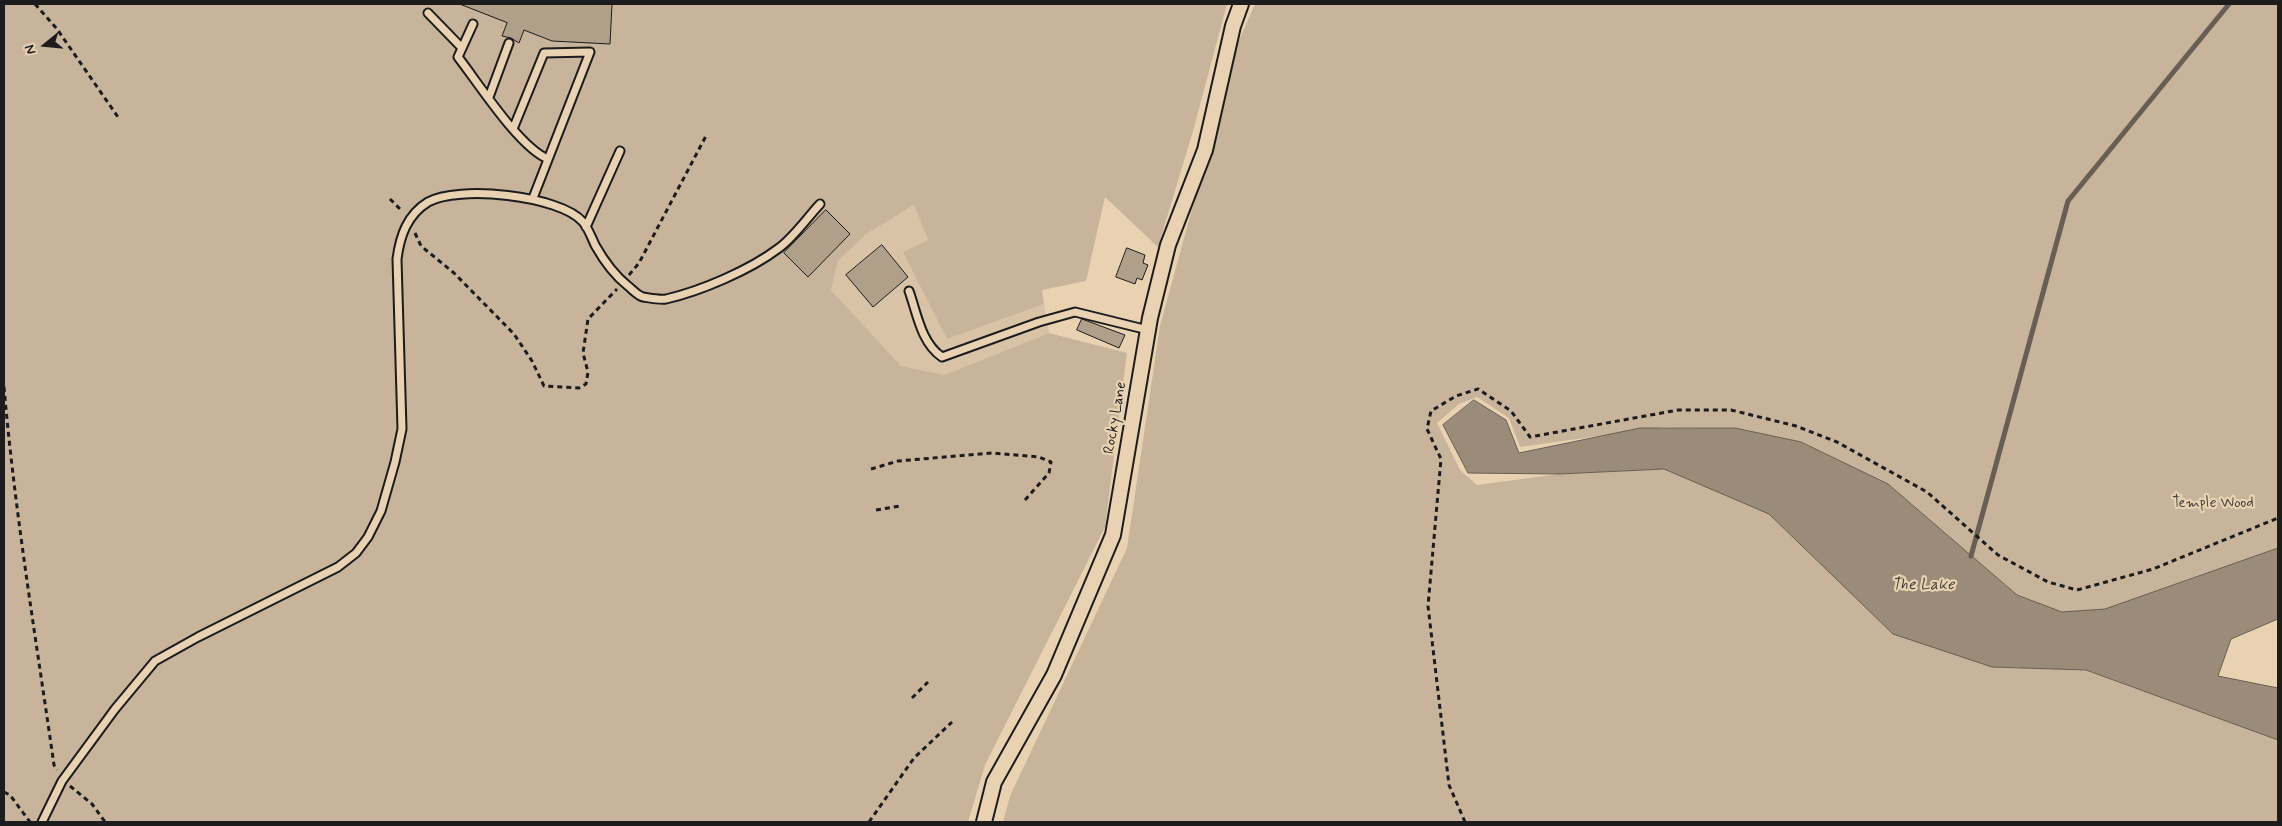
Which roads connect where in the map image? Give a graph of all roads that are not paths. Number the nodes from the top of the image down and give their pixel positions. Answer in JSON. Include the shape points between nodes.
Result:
{"nodes":[{"id":1,"x":1240,"y":4,"type":"edge"},
{"id":2,"x":428,"y":13,"type":"dead end"},
{"id":3,"x":473,"y":24,"type":"dead end"},
{"id":4,"x":509,"y":43,"type":"dead end"},
{"id":5,"x":462,"y":48,"type":"junction"},
{"id":6,"x":488,"y":96,"type":"junction"},
{"id":7,"x":513,"y":129,"type":"junction"},
{"id":8,"x":620,"y":151,"type":"dead end"},
{"id":9,"x":548,"y":159,"type":"junction"},
{"id":10,"x":533,"y":198,"type":"junction"},
{"id":11,"x":820,"y":204,"type":"dead end"},
{"id":12,"x":586,"y":227,"type":"junction"},
{"id":13,"x":909,"y":291,"type":"dead end"},
{"id":14,"x":1148,"y":330,"type":"junction"},
{"id":15,"x":42,"y":822,"type":"edge"},
{"id":16,"x":984,"y":822,"type":"edge"}],
"edges":[{"from":1,"to":14,"type":"street","name":"Rocky Lane","via":[[1205,150],[1168,245]]},
{"from":2,"to":5,"type":"lane"},
{"from":3,"to":5,"type":"lane"},
{"from":4,"to":6,"type":"lane"},
{"from":5,"to":6,"type":"lane","via":[[458,57]]},
{"from":6,"to":7,"type":"lane"},
{"from":7,"to":9,"type":"lane","via":[[536,154]]},
{"from":7,"to":9,"type":"lane","via":[[544,53],[590,52]]},
{"from":8,"to":12,"type":"lane"},
{"from":9,"to":10,"type":"lane"},
{"from":10,"to":12,"type":"lane","via":[[558,205],[583,221]]},
{"from":10,"to":15,"type":"lane","via":[[462,192],[442,195],[427,203],[410,220],[400,240],[397,259],[402,429],[386,496],[368,537],[356,553],[338,567],[155,662],[115,709],[62,781]]},
{"from":11,"to":12,"type":"lane","via":[[780,248],[724,280],[664,300],[640,296],[623,282],[602,257]]},
{"from":13,"to":14,"type":"lane","via":[[926,340],[942,357],[1075,312]]},
{"from":14,"to":16,"type":"street","name":"Rocky Lane","via":[[1113,535],[1054,675],[994,782]]}]}
